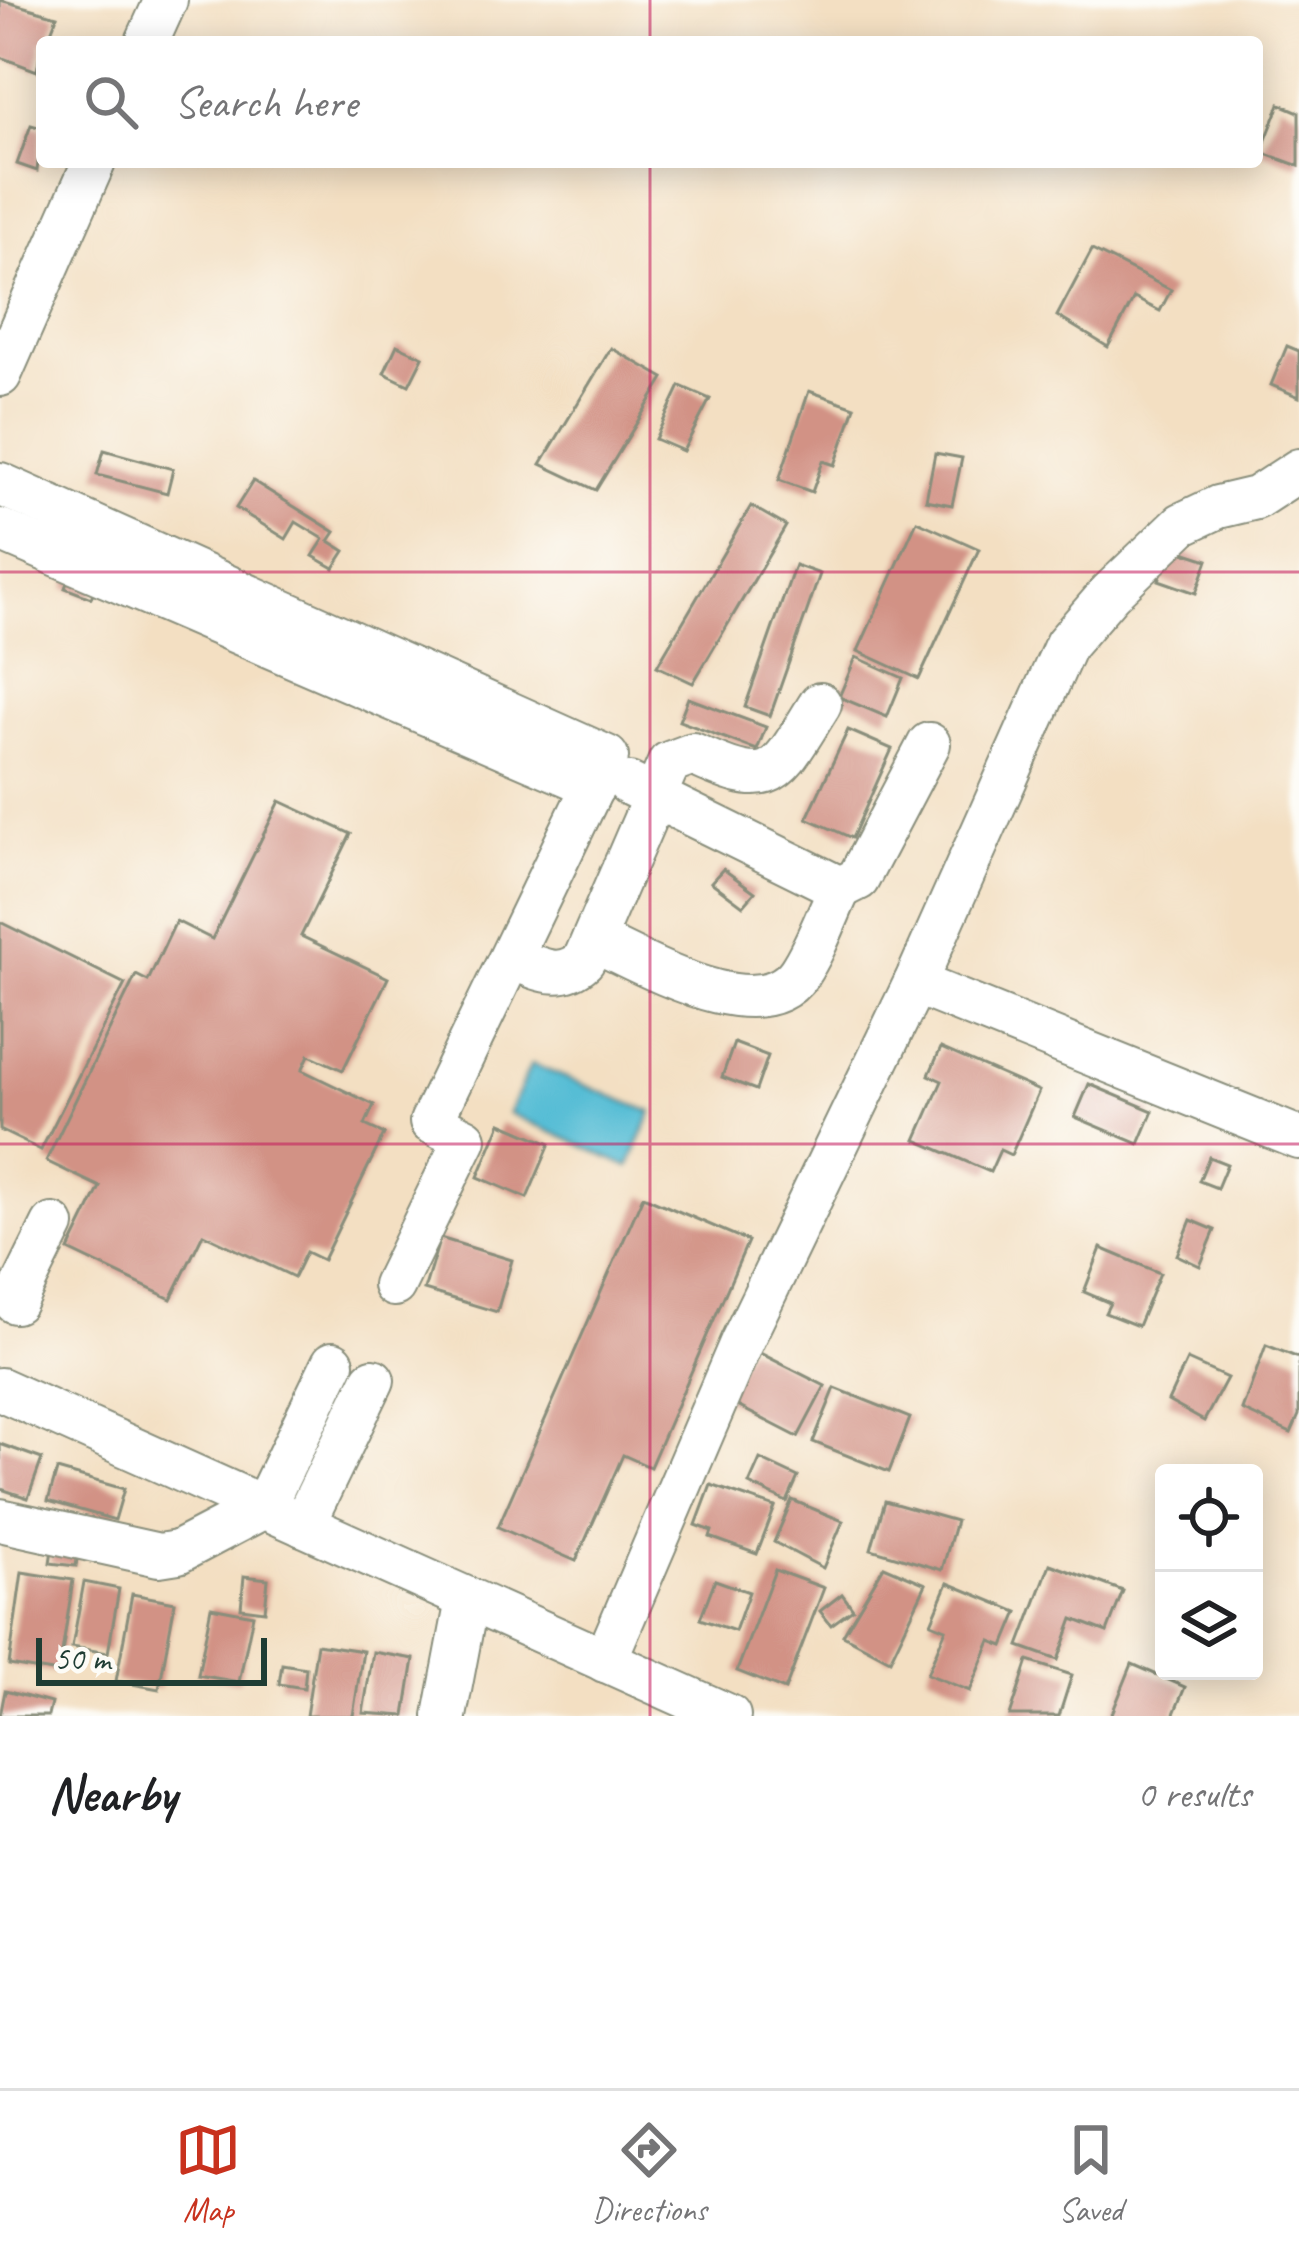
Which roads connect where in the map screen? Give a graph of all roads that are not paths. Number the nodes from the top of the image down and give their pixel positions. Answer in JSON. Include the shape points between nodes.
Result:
{"nodes":[{"id":1,"x":166,"y":0,"type":"edge"},
{"id":2,"x":150,"y":36,"type":"edge"},
{"id":3,"x":91,"y":168,"type":"edge"},
{"id":4,"x":15,"y":302,"type":"edge"},
{"id":5,"x":0,"y":375,"type":"edge"},
{"id":6,"x":1299,"y":470,"type":"edge"},
{"id":7,"x":0,"y":484,"type":"edge"},
{"id":8,"x":0,"y":530,"type":"edge"},
{"id":9,"x":820,"y":704,"type":"dead end"},
{"id":10,"x":929,"y":744,"type":"dead end"},
{"id":11,"x":600,"y":771,"type":"junction"},
{"id":12,"x":653,"y":795,"type":"junction"},
{"id":13,"x":840,"y":888,"type":"junction"},
{"id":14,"x":593,"y":940,"type":"junction"},
{"id":15,"x":511,"y":958,"type":"junction"},
{"id":16,"x":915,"y":983,"type":"junction"},
{"id":17,"x":1299,"y":1138,"type":"edge"},
{"id":18,"x":52,"y":1225,"type":"dead end"},
{"id":19,"x":394,"y":1285,"type":"dead end"},
{"id":20,"x":14,"y":1302,"type":"dead end"},
{"id":21,"x":333,"y":1363,"type":"dead end"},
{"id":22,"x":373,"y":1380,"type":"dead end"},
{"id":23,"x":0,"y":1389,"type":"edge"},
{"id":24,"x":264,"y":1508,"type":"junction"},
{"id":25,"x":0,"y":1520,"type":"edge"},
{"id":26,"x":303,"y":1525,"type":"junction"},
{"id":27,"x":467,"y":1600,"type":"junction"},
{"id":28,"x":605,"y":1661,"type":"junction"},
{"id":29,"x":445,"y":1716,"type":"edge"},
{"id":30,"x":729,"y":1716,"type":"edge"}],
"edges":[{"from":1,"to":2,"type":"street"},
{"from":3,"to":4,"type":"street"},
{"from":4,"to":5,"type":"street"},
{"from":6,"to":16,"type":"street","via":[[1256,498],[1183,524],[1066,644]]},
{"from":7,"to":11,"type":"street"},
{"from":8,"to":11,"type":"street"},
{"from":9,"to":12,"type":"street","via":[[782,765],[767,774],[737,775],[692,754],[678,756]]},
{"from":10,"to":13,"type":"street","via":[[858,878]]},
{"from":11,"to":12,"type":"street"},
{"from":11,"to":15,"type":"street"},
{"from":12,"to":13,"type":"street"},
{"from":12,"to":14,"type":"street"},
{"from":13,"to":14,"type":"street","via":[[798,976],[748,996],[711,992]]},
{"from":14,"to":15,"type":"street","via":[[573,970],[556,974]]},
{"from":15,"to":19,"type":"street","via":[[431,1122],[465,1139]]},
{"from":16,"to":17,"type":"street"},
{"from":16,"to":28,"type":"street","via":[[741,1343]]},
{"from":18,"to":20,"type":"street"},
{"from":21,"to":24,"type":"street"},
{"from":22,"to":26,"type":"street"},
{"from":23,"to":24,"type":"street"},
{"from":24,"to":25,"type":"street","via":[[158,1556]]},
{"from":24,"to":26,"type":"street"},
{"from":26,"to":27,"type":"street"},
{"from":27,"to":28,"type":"street"},
{"from":27,"to":29,"type":"street"},
{"from":28,"to":30,"type":"street"}]}
